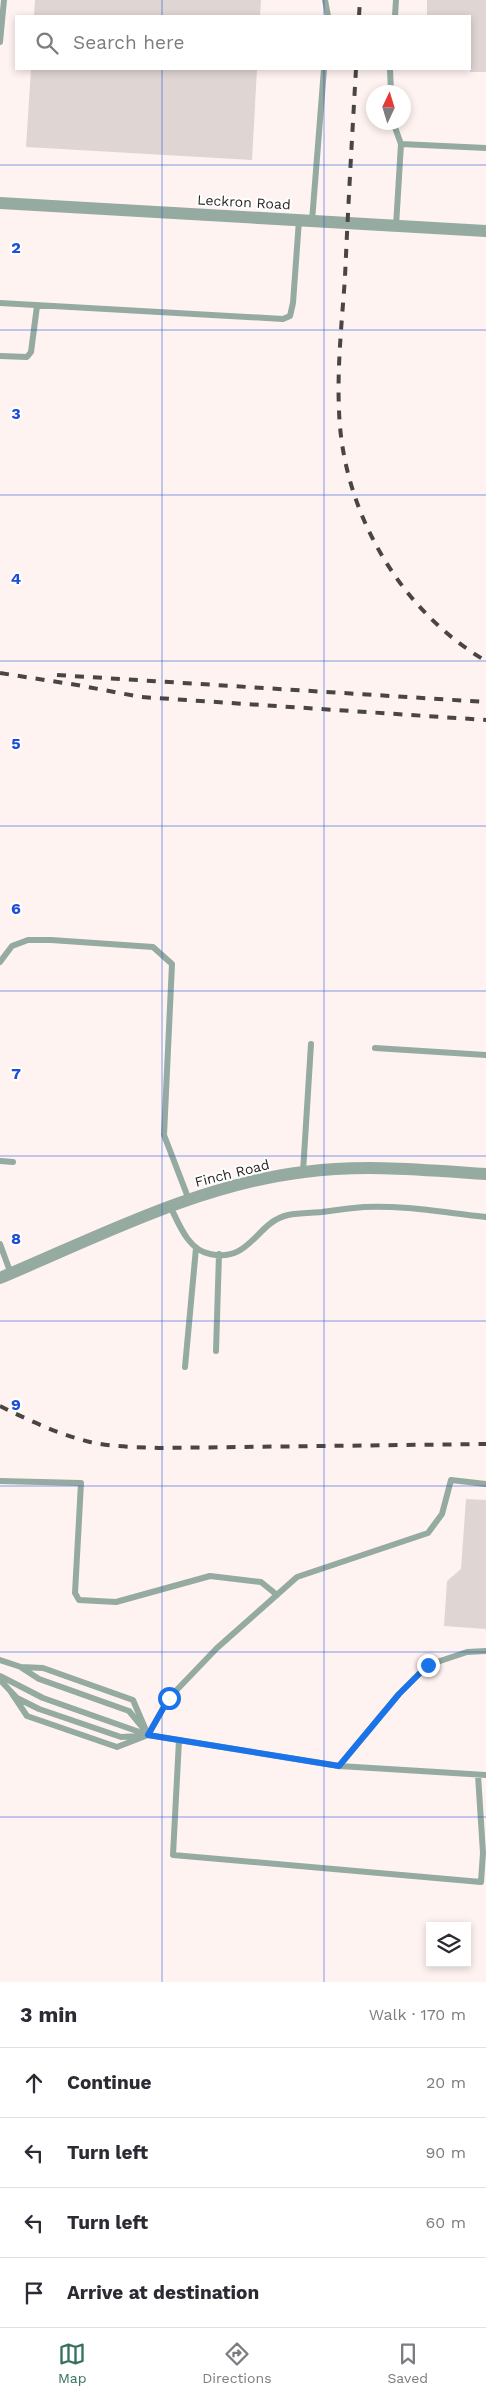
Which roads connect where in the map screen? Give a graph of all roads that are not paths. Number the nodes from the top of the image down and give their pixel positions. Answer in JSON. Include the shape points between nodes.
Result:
{"nodes":[{"id":1,"x":4,"y":0,"type":"edge"},
{"id":2,"x":325,"y":0,"type":"edge"},
{"id":3,"x":396,"y":0,"type":"edge"},
{"id":4,"x":328,"y":15,"type":"edge"},
{"id":5,"x":394,"y":15,"type":"edge"},
{"id":6,"x":0,"y":42,"type":"edge"},
{"id":7,"x":324,"y":70,"type":"edge"},
{"id":8,"x":390,"y":70,"type":"edge"},
{"id":9,"x":391,"y":85,"type":"edge"},
{"id":10,"x":396,"y":130,"type":"edge"},
{"id":11,"x":401,"y":144,"type":"junction"},
{"id":12,"x":486,"y":148,"type":"edge"},
{"id":13,"x":0,"y":203,"type":"edge"},
{"id":14,"x":306,"y":220,"type":"junction"},
{"id":15,"x":396,"y":226,"type":"junction"},
{"id":16,"x":486,"y":231,"type":"edge"},
{"id":17,"x":0,"y":304,"type":"edge"},
{"id":18,"x":37,"y":306,"type":"junction"},
{"id":19,"x":0,"y":356,"type":"edge"},
{"id":20,"x":0,"y":962,"type":"edge"},
{"id":21,"x":311,"y":1044,"type":"dead end"},
{"id":22,"x":375,"y":1048,"type":"dead end"},
{"id":23,"x":486,"y":1055,"type":"edge"},
{"id":24,"x":0,"y":1161,"type":"edge"},
{"id":25,"x":13,"y":1162,"type":"dead end"},
{"id":26,"x":304,"y":1172,"type":"junction"},
{"id":27,"x":486,"y":1174,"type":"edge"},
{"id":28,"x":189,"y":1200,"type":"junction"},
{"id":29,"x":170,"y":1206,"type":"junction"},
{"id":30,"x":486,"y":1217,"type":"edge"},
{"id":31,"x":0,"y":1244,"type":"edge"},
{"id":32,"x":196,"y":1248,"type":"junction"},
{"id":33,"x":219,"y":1254,"type":"junction"},
{"id":34,"x":5,"y":1276,"type":"edge"},
{"id":35,"x":216,"y":1351,"type":"dead end"},
{"id":36,"x":185,"y":1368,"type":"dead end"},
{"id":37,"x":0,"y":1481,"type":"edge"},
{"id":38,"x":486,"y":1484,"type":"edge"},
{"id":39,"x":277,"y":1595,"type":"junction"},
{"id":40,"x":486,"y":1651,"type":"edge"},
{"id":41,"x":0,"y":1660,"type":"edge"},
{"id":42,"x":21,"y":1667,"type":"junction"},
{"id":43,"x":0,"y":1676,"type":"edge"},
{"id":44,"x":0,"y":1680,"type":"edge"},
{"id":45,"x":11,"y":1692,"type":"junction"},
{"id":46,"x":148,"y":1735,"type":"junction"},
{"id":47,"x":179,"y":1740,"type":"junction"},
{"id":48,"x":339,"y":1766,"type":"junction"},
{"id":49,"x":478,"y":1775,"type":"junction"},
{"id":50,"x":486,"y":1775,"type":"edge"}],
"edges":[{"from":1,"to":6,"type":"lane"},
{"from":2,"to":4,"type":"lane"},
{"from":3,"to":5,"type":"lane"},
{"from":7,"to":14,"type":"lane"},
{"from":8,"to":9,"type":"lane"},
{"from":10,"to":11,"type":"lane"},
{"from":11,"to":12,"type":"lane"},
{"from":11,"to":15,"type":"lane"},
{"from":13,"to":14,"type":"street","name":"Leckron Road"},
{"from":14,"to":15,"type":"street","name":"Leckron Road"},
{"from":14,"to":18,"type":"lane","via":[[290,316],[283,319]]},
{"from":15,"to":16,"type":"street","name":"Leckron Road"},
{"from":17,"to":18,"type":"lane"},
{"from":18,"to":19,"type":"lane","via":[[31,352],[27,357]]},
{"from":20,"to":28,"type":"lane","via":[[12,946],[28,940],[51,940],[154,947],[172,964],[164,1135]]},
{"from":21,"to":26,"type":"lane"},
{"from":22,"to":23,"type":"lane"},
{"from":24,"to":25,"type":"lane"},
{"from":26,"to":27,"type":"street","name":"Finch Road","via":[[392,1168]]},
{"from":26,"to":28,"type":"street","name":"Finch Road","via":[[256,1180]]},
{"from":28,"to":29,"type":"street","name":"Finch Road"},
{"from":29,"to":32,"type":"lane","via":[[182,1231]]},
{"from":29,"to":34,"type":"street","name":"Finch Road"},
{"from":30,"to":33,"type":"lane","via":[[365,1207],[287,1215],[269,1223],[248,1247],[231,1254]]},
{"from":31,"to":34,"type":"lane"},
{"from":32,"to":33,"type":"lane"},
{"from":32,"to":36,"type":"lane"},
{"from":33,"to":35,"type":"lane"},
{"from":37,"to":39,"type":"lane","via":[[81,1483],[75,1593],[79,1600],[116,1602],[210,1576],[261,1582]]},
{"from":38,"to":39,"type":"lane","via":[[451,1480],[442,1514],[428,1532],[297,1577]]},
{"from":39,"to":46,"type":"lane","via":[[216,1648],[169,1698]]},
{"from":40,"to":48,"type":"lane","via":[[467,1652],[428,1665],[399,1694]]},
{"from":41,"to":42,"type":"lane"},
{"from":42,"to":46,"type":"lane","via":[[40,1679],[129,1711]]},
{"from":42,"to":46,"type":"lane","via":[[43,1668],[133,1700]]},
{"from":43,"to":46,"type":"lane","via":[[42,1698]]},
{"from":44,"to":45,"type":"lane"},
{"from":45,"to":46,"type":"lane","via":[[39,1709],[120,1737]]},
{"from":45,"to":46,"type":"lane","via":[[27,1716],[117,1747]]},
{"from":46,"to":47,"type":"lane"},
{"from":47,"to":48,"type":"lane"},
{"from":47,"to":49,"type":"lane","via":[[173,1855],[481,1882],[483,1853]]},
{"from":48,"to":49,"type":"lane"},
{"from":49,"to":50,"type":"lane"}]}
